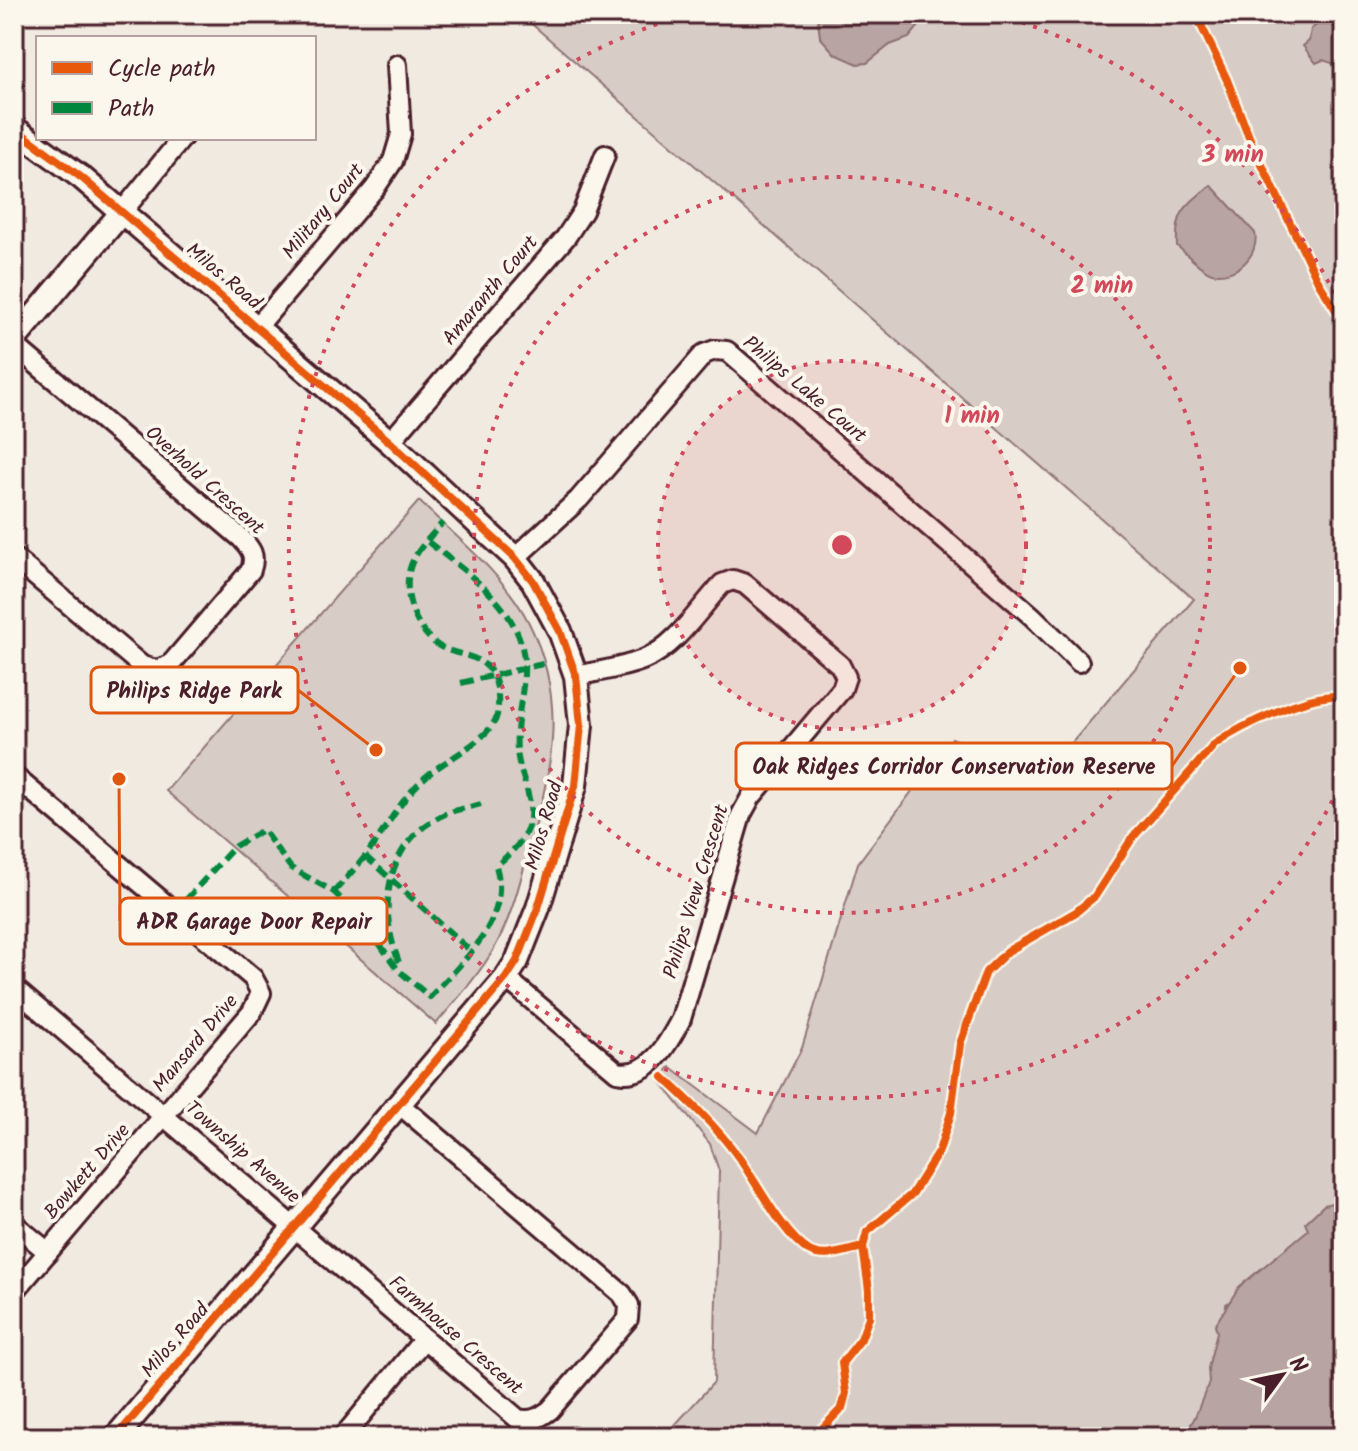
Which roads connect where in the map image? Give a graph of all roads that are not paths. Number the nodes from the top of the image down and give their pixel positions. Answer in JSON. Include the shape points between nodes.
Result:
{"nodes":[{"id":1,"x":397,"y":65,"type":"dead end"},
{"id":2,"x":14,"y":128,"type":"edge"},
{"id":3,"x":180,"y":140,"type":"edge"},
{"id":4,"x":605,"y":155,"type":"dead end"},
{"id":5,"x":122,"y":212,"type":"junction"},
{"id":6,"x":257,"y":327,"type":"junction"},
{"id":7,"x":14,"y":342,"type":"edge"},
{"id":8,"x":390,"y":442,"type":"junction"},
{"id":9,"x":14,"y":558,"type":"edge"},
{"id":10,"x":515,"y":558,"type":"junction"},
{"id":11,"x":1079,"y":662,"type":"dead end"},
{"id":12,"x":576,"y":676,"type":"junction"},
{"id":13,"x":14,"y":776,"type":"edge"},
{"id":14,"x":506,"y":978,"type":"junction"},
{"id":15,"x":14,"y":988,"type":"edge"},
{"id":16,"x":399,"y":1104,"type":"junction"},
{"id":17,"x":164,"y":1116,"type":"junction"},
{"id":18,"x":14,"y":1224,"type":"edge"},
{"id":19,"x":294,"y":1228,"type":"junction"},
{"id":20,"x":48,"y":1252,"type":"junction"},
{"id":21,"x":14,"y":1292,"type":"edge"},
{"id":22,"x":424,"y":1339,"type":"junction"},
{"id":23,"x":116,"y":1437,"type":"edge"},
{"id":24,"x":343,"y":1437,"type":"edge"}],
"edges":[{"from":1,"to":6,"type":"street","name":"Military Court","via":[[401,134],[393,161]]},
{"from":2,"to":5,"type":"street","name":"Milos Road"},
{"from":3,"to":5,"type":"street"},
{"from":4,"to":8,"type":"street","name":"Amaranth Court","via":[[583,211],[566,237]]},
{"from":5,"to":6,"type":"street","name":"Milos Road"},
{"from":5,"to":7,"type":"street"},
{"from":6,"to":8,"type":"street","name":"Milos Road"},
{"from":7,"to":9,"type":"street","name":"Overhold Crescent","via":[[241,538],[254,561],[170,665],[157,670],[142,666]]},
{"from":8,"to":10,"type":"street","name":"Milos Road"},
{"from":10,"to":11,"type":"street","name":"Philips Lake Court","via":[[579,499],[704,354],[727,351]]},
{"from":10,"to":12,"type":"street","name":"Milos Road","via":[[550,611]]},
{"from":12,"to":14,"type":"street","name":"Milos Road","via":[[581,725],[575,786],[538,908]]},
{"from":12,"to":14,"type":"street","name":"Philips View Crescent","via":[[654,655],[722,584],[733,580],[745,584],[840,665],[846,677],[842,689],[741,815],[681,1019],[651,1063],[630,1075],[617,1072]]},
{"from":13,"to":17,"type":"street","name":"Mansard Drive","via":[[258,985],[261,993],[252,1012]]},
{"from":14,"to":16,"type":"street","name":"Milos Road"},
{"from":15,"to":17,"type":"street","name":"Township Avenue"},
{"from":16,"to":19,"type":"street","name":"Milos Road"},
{"from":16,"to":22,"type":"street","name":"Farmhouse Crescent","via":[[629,1305],[628,1319],[550,1410],[529,1421],[518,1419]]},
{"from":17,"to":19,"type":"street","name":"Township Avenue"},
{"from":17,"to":20,"type":"street","name":"Bowkett Drive"},
{"from":18,"to":20,"type":"street"},
{"from":19,"to":22,"type":"street","name":"Farmhouse Crescent"},
{"from":19,"to":23,"type":"street","name":"Milos Road"},
{"from":20,"to":21,"type":"street","name":"Bowkett Drive"},
{"from":22,"to":24,"type":"street"}]}
